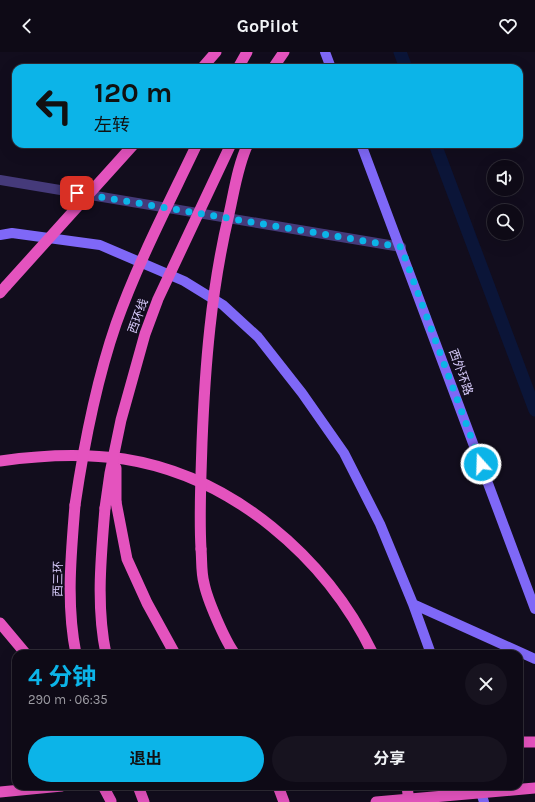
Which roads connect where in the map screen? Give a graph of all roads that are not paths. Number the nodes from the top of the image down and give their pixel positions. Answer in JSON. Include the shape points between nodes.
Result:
{"nodes":[{"id":1,"x":216,"y":52,"type":"edge"},
{"id":2,"x":247,"y":52,"type":"edge"},
{"id":3,"x":284,"y":52,"type":"edge"},
{"id":4,"x":290,"y":52,"type":"edge"},
{"id":5,"x":324,"y":52,"type":"edge"},
{"id":6,"x":206,"y":64,"type":"edge"},
{"id":7,"x":240,"y":64,"type":"edge"},
{"id":8,"x":276,"y":64,"type":"edge"},
{"id":9,"x":285,"y":64,"type":"edge"},
{"id":10,"x":329,"y":64,"type":"edge"},
{"id":11,"x":130,"y":148,"type":"edge"},
{"id":12,"x":196,"y":148,"type":"edge"},
{"id":13,"x":229,"y":148,"type":"edge"},
{"id":14,"x":247,"y":148,"type":"edge"},
{"id":15,"x":363,"y":148,"type":"edge"},
{"id":16,"x":0,"y":180,"type":"edge"},
{"id":17,"x":0,"y":235,"type":"edge"},
{"id":18,"x":401,"y":247,"type":"junction"},
{"id":19,"x":2,"y":290,"type":"edge"},
{"id":20,"x":117,"y":440,"type":"junction"},
{"id":21,"x":0,"y":461,"type":"edge"},
{"id":22,"x":76,"y":505,"type":"joint"},
{"id":23,"x":413,"y":604,"type":"junction"},
{"id":24,"x":535,"y":609,"type":"edge"},
{"id":25,"x":0,"y":623,"type":"edge"},
{"id":26,"x":23,"y":650,"type":"edge"},
{"id":27,"x":75,"y":650,"type":"edge"},
{"id":28,"x":105,"y":650,"type":"edge"},
{"id":29,"x":174,"y":650,"type":"edge"},
{"id":30,"x":232,"y":650,"type":"edge"},
{"id":31,"x":371,"y":650,"type":"edge"},
{"id":32,"x":430,"y":650,"type":"edge"},
{"id":33,"x":515,"y":650,"type":"edge"},
{"id":34,"x":523,"y":654,"type":"edge"},
{"id":35,"x":535,"y":659,"type":"edge"},
{"id":36,"x":523,"y":742,"type":"edge"},
{"id":37,"x":535,"y":742,"type":"edge"},
{"id":38,"x":535,"y":788,"type":"edge"},
{"id":39,"x":523,"y":789,"type":"edge"},
{"id":40,"x":26,"y":790,"type":"edge"},
{"id":41,"x":105,"y":790,"type":"edge"},
{"id":42,"x":108,"y":790,"type":"edge"},
{"id":43,"x":140,"y":790,"type":"edge"},
{"id":44,"x":280,"y":790,"type":"edge"},
{"id":45,"x":408,"y":790,"type":"edge"},
{"id":46,"x":480,"y":790,"type":"edge"},
{"id":47,"x":512,"y":790,"type":"edge"},
{"id":48,"x":0,"y":792,"type":"edge"},
{"id":49,"x":112,"y":802,"type":"edge"},
{"id":50,"x":144,"y":802,"type":"edge"},
{"id":51,"x":284,"y":802,"type":"edge"},
{"id":52,"x":376,"y":802,"type":"edge"},
{"id":53,"x":409,"y":802,"type":"edge"},
{"id":54,"x":484,"y":802,"type":"edge"}],
"edges":[{"from":1,"to":6,"type":"highway"},
{"from":2,"to":7,"type":"highway"},
{"from":3,"to":8,"type":"highway"},
{"from":4,"to":9,"type":"highway"},
{"from":5,"to":10,"type":"main road"},
{"from":11,"to":19,"type":"highway","bridge":true},
{"from":12,"to":22,"type":"highway","name":"西环线","bridge":true,"via":[[130,287],[116,325],[92,413]]},
{"from":13,"to":20,"type":"highway","name":"西环线","bridge":true,"via":[[144,334]]},
{"from":14,"to":30,"type":"highway","bridge":true,"via":[[224,234],[210,321],[203,405],[199,520],[204,583],[218,622]]},
{"from":15,"to":18,"type":"main road","name":"西外环路"},
{"from":16,"to":18,"type":"street"},
{"from":17,"to":23,"type":"main road","via":[[12,233],[100,244],[184,281],[223,305],[258,337],[302,392],[344,453],[380,524]]},
{"from":18,"to":24,"type":"main road","name":"西外环路"},
{"from":20,"to":28,"type":"highway","name":"西环线","bridge":true,"via":[[105,508],[100,587],[100,617]]},
{"from":20,"to":29,"type":"highway","bridge":true,"via":[[116,502],[128,559],[146,603]]},
{"from":21,"to":31,"type":"highway","via":[[76,455],[125,460],[173,471],[218,491],[264,521],[296,548],[343,604]]},
{"from":22,"to":27,"type":"highway","name":"西三环","via":[[70,586],[70,619]]},
{"from":23,"to":32,"type":"main road"},
{"from":23,"to":33,"type":"main road"},
{"from":25,"to":26,"type":"highway"},
{"from":34,"to":35,"type":"main road"},
{"from":36,"to":37,"type":"highway"},
{"from":38,"to":39,"type":"highway","bridge":true},
{"from":40,"to":48,"type":"highway"},
{"from":41,"to":49,"type":"highway"},
{"from":42,"to":49,"type":"highway"},
{"from":43,"to":50,"type":"highway"},
{"from":44,"to":51,"type":"highway"},
{"from":45,"to":53,"type":"highway"},
{"from":46,"to":54,"type":"main road"},
{"from":47,"to":52,"type":"highway","bridge":true}]}
